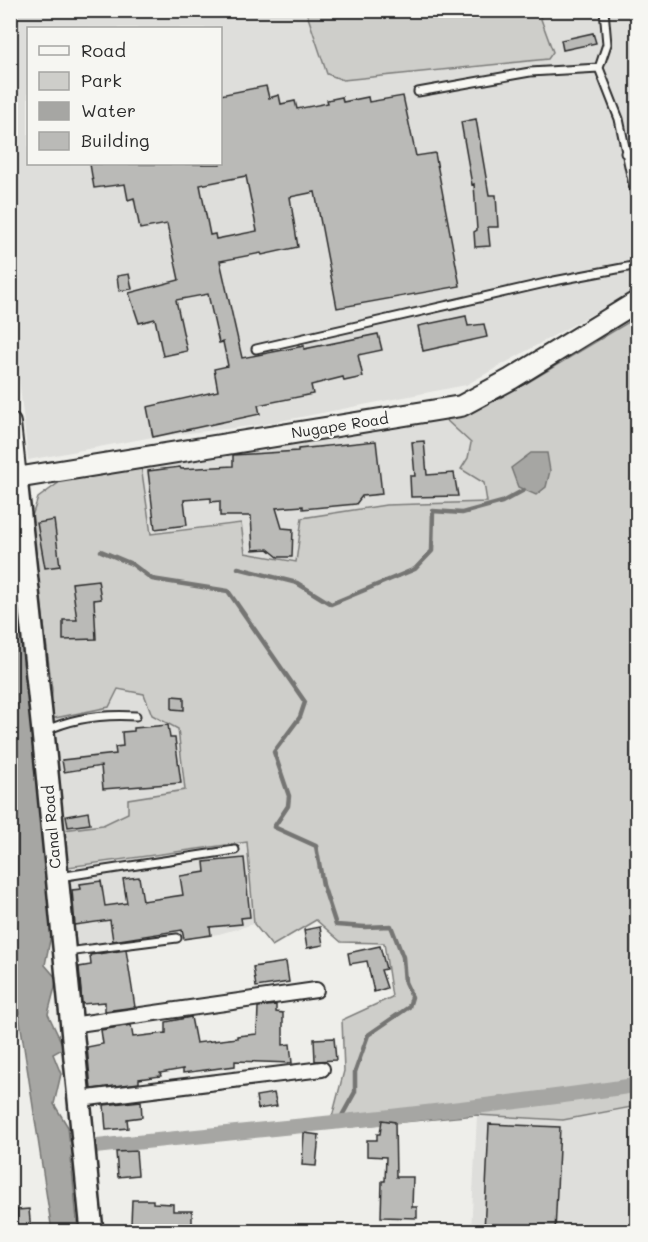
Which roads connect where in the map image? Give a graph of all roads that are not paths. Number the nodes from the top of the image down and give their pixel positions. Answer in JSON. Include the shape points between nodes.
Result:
{"nodes":[{"id":1,"x":604,"y":10,"type":"edge"},
{"id":2,"x":598,"y":68,"type":"junction"},
{"id":3,"x":418,"y":92,"type":"dead end"},
{"id":4,"x":638,"y":152,"type":"edge"},
{"id":5,"x":625,"y":153,"type":"junction"},
{"id":6,"x":638,"y":208,"type":"edge"},
{"id":7,"x":638,"y":266,"type":"edge"},
{"id":8,"x":638,"y":301,"type":"edge"},
{"id":9,"x":256,"y":349,"type":"dead end"},
{"id":10,"x":10,"y":423,"type":"edge"},
{"id":11,"x":16,"y":478,"type":"junction"},
{"id":12,"x":136,"y":717,"type":"dead end"},
{"id":13,"x":43,"y":732,"type":"junction"},
{"id":14,"x":235,"y":850,"type":"dead end"},
{"id":15,"x":57,"y":878,"type":"junction"},
{"id":16,"x":177,"y":938,"type":"dead end"},
{"id":17,"x":64,"y":952,"type":"junction"},
{"id":18,"x":316,"y":990,"type":"dead end"},
{"id":19,"x":71,"y":1025,"type":"junction"},
{"id":20,"x":322,"y":1069,"type":"dead end"},
{"id":21,"x":80,"y":1099,"type":"junction"},
{"id":22,"x":92,"y":1232,"type":"edge"}],
"edges":[{"from":1,"to":2,"type":"lane","via":[[607,44]]},
{"from":2,"to":3,"type":"lane","via":[[530,72]]},
{"from":2,"to":5,"type":"lane","via":[[619,119]]},
{"from":4,"to":5,"type":"lane"},
{"from":5,"to":6,"type":"lane"},
{"from":7,"to":9,"type":"lane","via":[[554,281]]},
{"from":8,"to":11,"type":"main road","name":"Nugape Road","via":[[461,406]]},
{"from":10,"to":11,"type":"main road","name":"Canal Road"},
{"from":11,"to":13,"type":"main road","name":"Canal Road"},
{"from":12,"to":13,"type":"lane","via":[[110,715],[66,721]]},
{"from":13,"to":15,"type":"main road","name":"Canal Road"},
{"from":14,"to":15,"type":"lane"},
{"from":15,"to":17,"type":"main road","name":"Canal Road"},
{"from":16,"to":17,"type":"lane"},
{"from":17,"to":19,"type":"main road","name":"Canal Road"},
{"from":18,"to":19,"type":"street"},
{"from":19,"to":21,"type":"main road","name":"Canal Road"},
{"from":20,"to":21,"type":"street"},
{"from":21,"to":22,"type":"main road","name":"Canal Road"}]}
